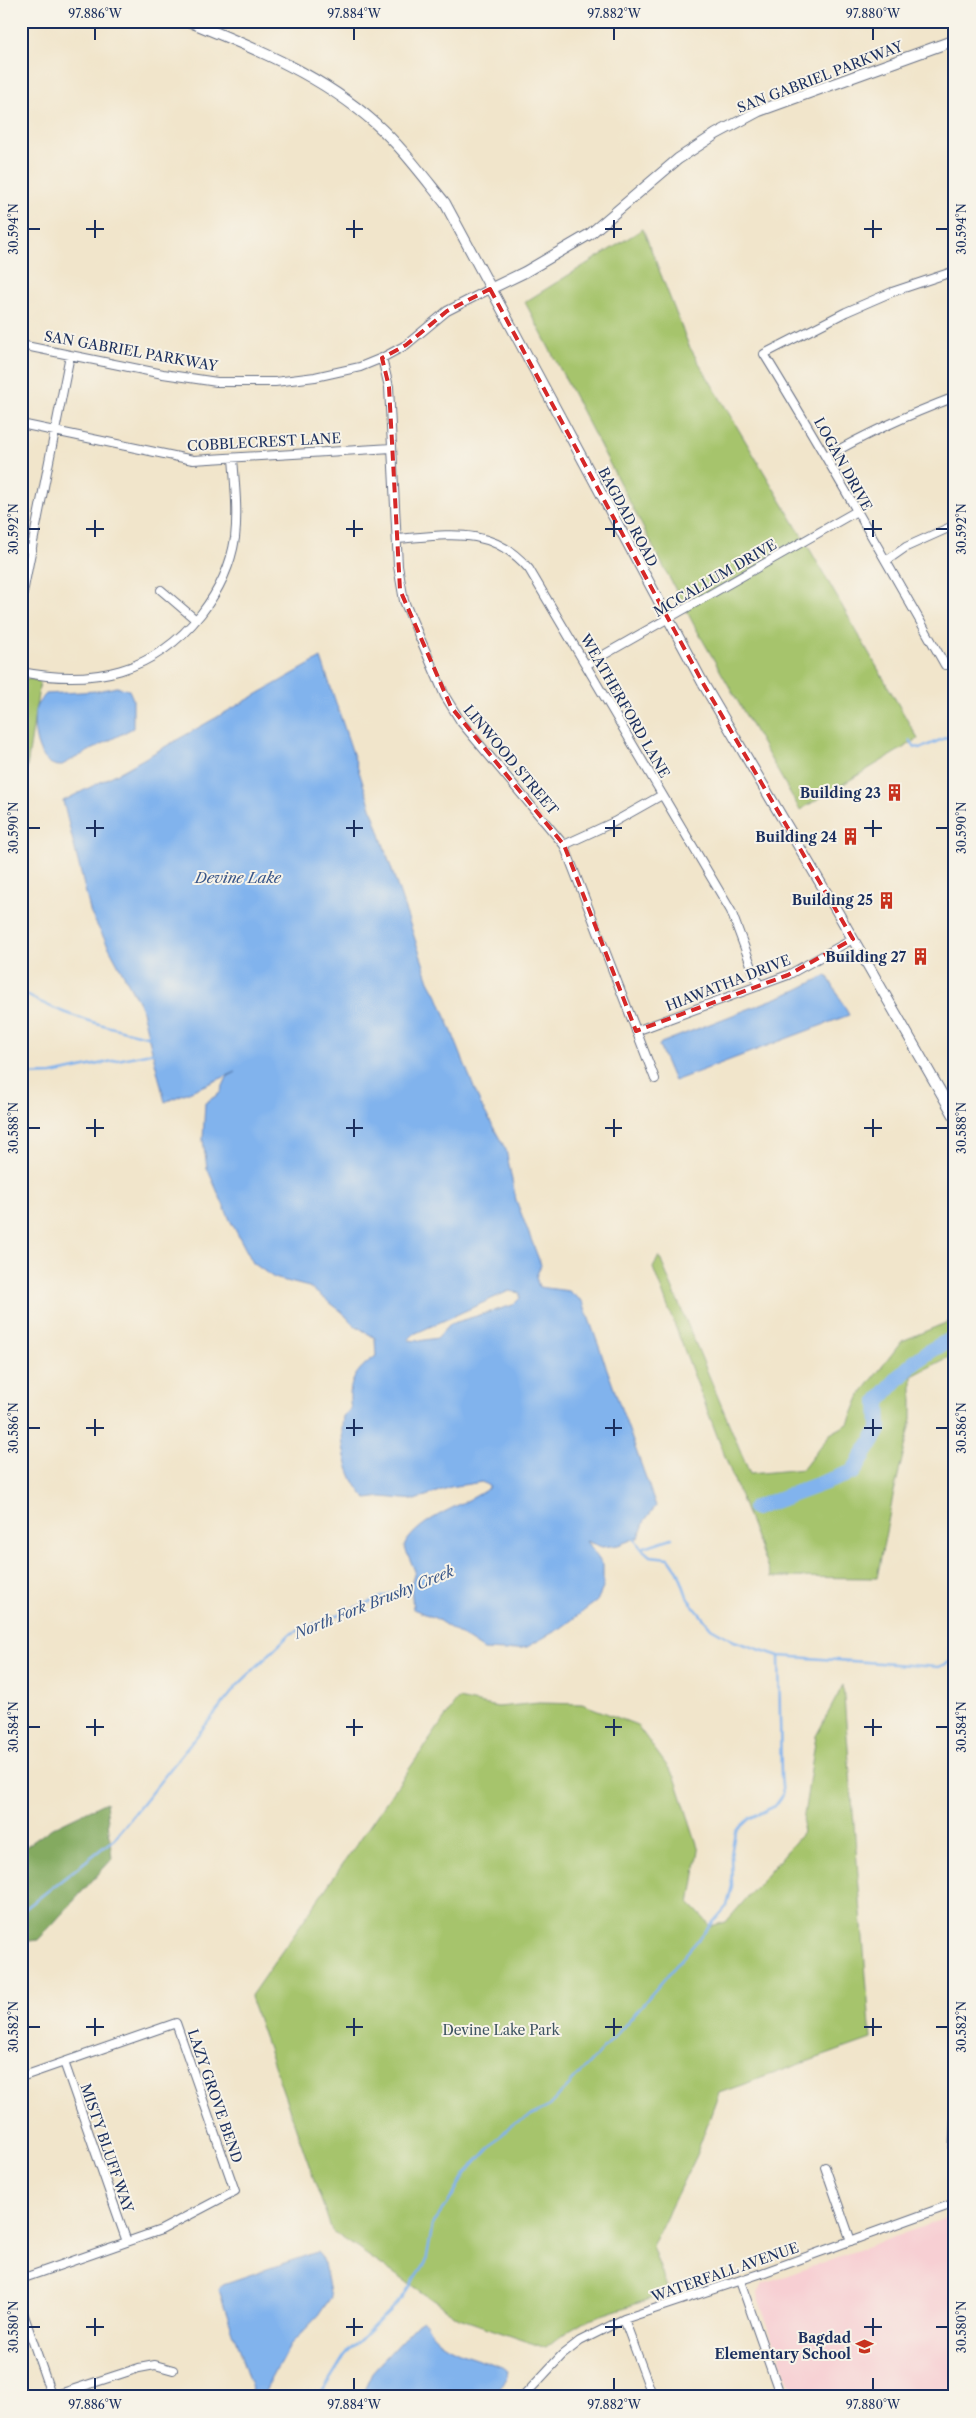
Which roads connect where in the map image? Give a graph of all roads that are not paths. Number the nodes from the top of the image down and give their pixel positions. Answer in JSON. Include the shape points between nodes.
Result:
{"nodes":[{"id":1,"x":188,"y":21,"type":"edge"},
{"id":2,"x":955,"y":40,"type":"edge"},
{"id":3,"x":955,"y":271,"type":"edge"},
{"id":4,"x":490,"y":289,"type":"junction"},
{"id":5,"x":21,"y":345,"type":"edge"},
{"id":6,"x":70,"y":355,"type":"junction"},
{"id":7,"x":382,"y":358,"type":"junction"},
{"id":8,"x":955,"y":397,"type":"edge"},
{"id":9,"x":21,"y":424,"type":"edge"},
{"id":10,"x":56,"y":431,"type":"junction"},
{"id":11,"x":392,"y":448,"type":"junction"},
{"id":12,"x":826,"y":457,"type":"junction"},
{"id":13,"x":233,"y":458,"type":"junction"},
{"id":14,"x":856,"y":512,"type":"junction"},
{"id":15,"x":955,"y":525,"type":"edge"},
{"id":16,"x":397,"y":539,"type":"junction"},
{"id":17,"x":21,"y":547,"type":"edge"},
{"id":18,"x":32,"y":550,"type":"junction"},
{"id":19,"x":886,"y":561,"type":"junction"},
{"id":20,"x":161,"y":590,"type":"dead end"},
{"id":21,"x":21,"y":603,"type":"edge"},
{"id":22,"x":196,"y":620,"type":"junction"},
{"id":23,"x":667,"y":620,"type":"junction"},
{"id":24,"x":955,"y":660,"type":"edge"},
{"id":25,"x":586,"y":665,"type":"junction"},
{"id":26,"x":21,"y":672,"type":"edge"},
{"id":27,"x":662,"y":795,"type":"junction"},
{"id":28,"x":564,"y":845,"type":"junction"},
{"id":29,"x":853,"y":939,"type":"junction"},
{"id":30,"x":759,"y":986,"type":"junction"},
{"id":31,"x":636,"y":1031,"type":"junction"},
{"id":32,"x":655,"y":1078,"type":"dead end"},
{"id":33,"x":955,"y":1117,"type":"edge"},
{"id":34,"x":64,"y":2062,"type":"junction"},
{"id":35,"x":21,"y":2077,"type":"edge"},
{"id":36,"x":955,"y":2117,"type":"edge"},
{"id":37,"x":955,"y":2163,"type":"edge"},
{"id":38,"x":825,"y":2167,"type":"dead end"},
{"id":39,"x":955,"y":2203,"type":"edge"},
{"id":40,"x":851,"y":2241,"type":"junction"},
{"id":41,"x":127,"y":2242,"type":"junction"},
{"id":42,"x":21,"y":2279,"type":"edge"},
{"id":43,"x":740,"y":2281,"type":"junction"},
{"id":44,"x":21,"y":2307,"type":"edge"},
{"id":45,"x":624,"y":2319,"type":"junction"},
{"id":46,"x":173,"y":2370,"type":"dead end"},
{"id":47,"x":51,"y":2397,"type":"edge"},
{"id":48,"x":523,"y":2397,"type":"edge"},
{"id":49,"x":653,"y":2397,"type":"edge"},
{"id":50,"x":781,"y":2397,"type":"edge"}],
"edges":[{"from":1,"to":4,"type":"street","name":"BAGDAD ROAD","via":[[289,65],[343,98],[375,123],[445,203]]},
{"from":2,"to":4,"type":"street","name":"SAN GABRIEL PARKWAY","via":[[759,112],[716,134],[678,159],[590,234]]},
{"from":3,"to":12,"type":"street","name":"LOGAN DRIVE","via":[[892,292],[764,354]]},
{"from":4,"to":7,"type":"street","name":"SAN GABRIEL PARKWAY","via":[[446,311],[406,345]]},
{"from":4,"to":23,"type":"street","name":"BAGDAD ROAD"},
{"from":5,"to":6,"type":"street","name":"SAN GABRIEL PARKWAY"},
{"from":6,"to":7,"type":"street","name":"SAN GABRIEL PARKWAY","via":[[217,382],[275,382],[315,377],[360,367]]},
{"from":6,"to":10,"type":"street"},
{"from":7,"to":11,"type":"street","name":"LINWOOD STREET","via":[[389,387]]},
{"from":8,"to":12,"type":"street","via":[[862,436]]},
{"from":9,"to":10,"type":"street","name":"COBBLECREST LANE"},
{"from":10,"to":13,"type":"street","name":"COBBLECREST LANE","via":[[179,458]]},
{"from":10,"to":18,"type":"street"},
{"from":11,"to":13,"type":"street","name":"COBBLECREST LANE"},
{"from":11,"to":16,"type":"street","name":"LINWOOD STREET"},
{"from":12,"to":14,"type":"street","name":"LOGAN DRIVE"},
{"from":13,"to":22,"type":"street","via":[[235,538],[223,578]]},
{"from":14,"to":19,"type":"street","name":"LOGAN DRIVE"},
{"from":14,"to":23,"type":"street","name":"MCCALLUM DRIVE"},
{"from":15,"to":19,"type":"street"},
{"from":16,"to":25,"type":"street","name":"WEATHERFORD LANE","via":[[466,535],[490,540],[512,551],[541,586]]},
{"from":16,"to":28,"type":"street","name":"LINWOOD STREET","via":[[400,590],[445,696],[461,722]]},
{"from":17,"to":18,"type":"street"},
{"from":18,"to":21,"type":"street"},
{"from":19,"to":24,"type":"street","name":"LOGAN DRIVE","via":[[945,665]]},
{"from":20,"to":22,"type":"street"},
{"from":22,"to":26,"type":"street","via":[[177,641],[133,667],[77,678]]},
{"from":23,"to":25,"type":"street","name":"MCCALLUM DRIVE"},
{"from":23,"to":29,"type":"street","name":"BAGDAD ROAD"},
{"from":25,"to":27,"type":"street","name":"WEATHERFORD LANE"},
{"from":27,"to":28,"type":"street"},
{"from":27,"to":30,"type":"street","name":"WEATHERFORD LANE","via":[[731,911]]},
{"from":28,"to":31,"type":"street","name":"LINWOOD STREET"},
{"from":29,"to":30,"type":"street","name":"HIAWATHA DRIVE","via":[[788,976]]},
{"from":29,"to":33,"type":"street","name":"BAGDAD ROAD"},
{"from":30,"to":31,"type":"street","name":"HIAWATHA DRIVE"},
{"from":31,"to":32,"type":"street","name":"LINWOOD STREET"},
{"from":34,"to":35,"type":"street","name":"LAZY GROVE BEND"},
{"from":34,"to":41,"type":"street","name":"MISTY BLUFF WAY"},
{"from":34,"to":41,"type":"street","name":"LAZY GROVE BEND","via":[[176,2023],[235,2191],[161,2230]]},
{"from":36,"to":37,"type":"street"},
{"from":38,"to":40,"type":"street"},
{"from":39,"to":40,"type":"street","name":"WATERFALL AVENUE"},
{"from":40,"to":43,"type":"street","name":"WATERFALL AVENUE"},
{"from":41,"to":42,"type":"street"},
{"from":43,"to":45,"type":"street","name":"WATERFALL AVENUE"},
{"from":43,"to":50,"type":"street"},
{"from":44,"to":47,"type":"street"},
{"from":45,"to":48,"type":"street","name":"WATERFALL AVENUE","via":[[580,2341],[562,2355]]},
{"from":45,"to":49,"type":"street"},
{"from":46,"to":47,"type":"street","via":[[155,2365],[139,2368]]}]}
